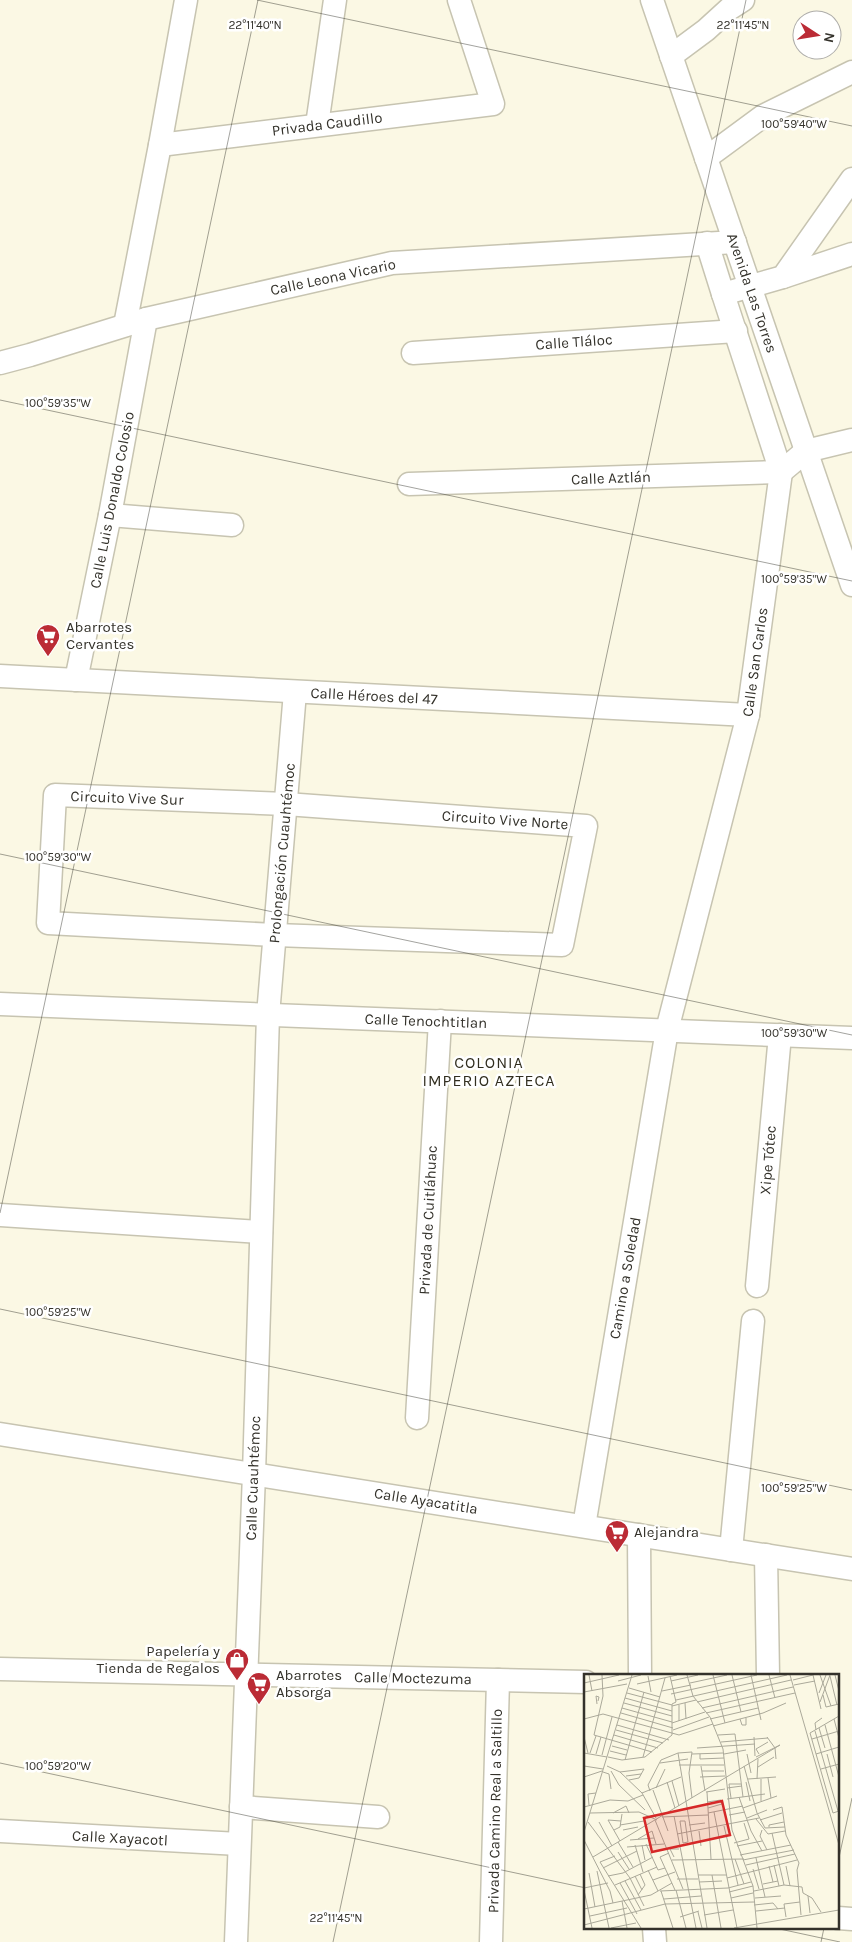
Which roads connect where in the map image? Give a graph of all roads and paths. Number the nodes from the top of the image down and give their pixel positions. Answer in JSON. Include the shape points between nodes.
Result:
{"nodes":[{"id":1,"x":186,"y":0,"type":"edge"},
{"id":2,"x":335,"y":0,"type":"edge"},
{"id":3,"x":459,"y":0,"type":"edge"},
{"id":4,"x":652,"y":0,"type":"edge"},
{"id":5,"x":743,"y":0,"type":"edge"},
{"id":6,"x":671,"y":56,"type":"junction"},
{"id":7,"x":852,"y":72,"type":"edge"},
{"id":8,"x":317,"y":125,"type":"junction"},
{"id":9,"x":160,"y":145,"type":"junction"},
{"id":10,"x":706,"y":158,"type":"junction"},
{"id":11,"x":852,"y":179,"type":"edge"},
{"id":12,"x":734,"y":242,"type":"junction"},
{"id":13,"x":707,"y":243,"type":"junction"},
{"id":14,"x":852,"y":254,"type":"edge"},
{"id":15,"x":783,"y":277,"type":"junction"},
{"id":16,"x":750,"y":286,"type":"junction"},
{"id":17,"x":723,"y":294,"type":"junction"},
{"id":18,"x":135,"y":322,"type":"junction"},
{"id":19,"x":736,"y":331,"type":"junction"},
{"id":20,"x":413,"y":353,"type":"dead end"},
{"id":21,"x":0,"y":363,"type":"edge"},
{"id":22,"x":852,"y":440,"type":"edge"},
{"id":23,"x":806,"y":451,"type":"junction"},
{"id":24,"x":781,"y":472,"type":"junction"},
{"id":25,"x":409,"y":484,"type":"dead end"},
{"id":26,"x":110,"y":515,"type":"junction"},
{"id":27,"x":232,"y":525,"type":"dead end"},
{"id":28,"x":852,"y":585,"type":"edge"},
{"id":29,"x":0,"y":676,"type":"edge"},
{"id":30,"x":76,"y":680,"type":"junction"},
{"id":31,"x":295,"y":692,"type":"junction"},
{"id":32,"x":748,"y":715,"type":"junction"},
{"id":33,"x":286,"y":804,"type":"junction"},
{"id":34,"x":275,"y":935,"type":"junction"},
{"id":35,"x":0,"y":1004,"type":"edge"},
{"id":36,"x":268,"y":1015,"type":"junction"},
{"id":37,"x":440,"y":1021,"type":"junction"},
{"id":38,"x":667,"y":1030,"type":"junction"},
{"id":39,"x":780,"y":1035,"type":"junction"},
{"id":40,"x":852,"y":1038,"type":"edge"},
{"id":41,"x":0,"y":1215,"type":"edge"},
{"id":42,"x":262,"y":1232,"type":"junction"},
{"id":43,"x":756,"y":1286,"type":"dead end"},
{"id":44,"x":753,"y":1321,"type":"dead end"},
{"id":45,"x":417,"y":1418,"type":"dead end"},
{"id":46,"x":0,"y":1434,"type":"edge"},
{"id":47,"x":254,"y":1474,"type":"junction"},
{"id":48,"x":584,"y":1526,"type":"junction"},
{"id":49,"x":638,"y":1535,"type":"junction"},
{"id":50,"x":731,"y":1550,"type":"junction"},
{"id":51,"x":766,"y":1555,"type":"junction"},
{"id":52,"x":852,"y":1569,"type":"edge"},
{"id":53,"x":0,"y":1669,"type":"edge"},
{"id":54,"x":640,"y":1674,"type":"edge"},
{"id":55,"x":768,"y":1674,"type":"edge"},
{"id":56,"x":246,"y":1675,"type":"junction"},
{"id":57,"x":498,"y":1680,"type":"junction"},
{"id":58,"x":584,"y":1682,"type":"edge"},
{"id":59,"x":241,"y":1807,"type":"junction"},
{"id":60,"x":378,"y":1817,"type":"dead end"},
{"id":61,"x":0,"y":1831,"type":"edge"},
{"id":62,"x":239,"y":1844,"type":"junction"},
{"id":63,"x":236,"y":1942,"type":"edge"},
{"id":64,"x":491,"y":1942,"type":"edge"}],
"edges":[{"from":1,"to":9,"type":"street","name":"Calle Luis Donaldo Colosio"},
{"from":2,"to":8,"type":"street"},
{"from":3,"to":8,"type":"street","name":"Privada Caudillo","via":[[493,104]]},
{"from":4,"to":6,"type":"street","name":"Avenida Las Torres"},
{"from":5,"to":6,"type":"street"},
{"from":6,"to":10,"type":"street","name":"Avenida Las Torres"},
{"from":7,"to":10,"type":"street","via":[[764,116]]},
{"from":8,"to":9,"type":"street","name":"Privada Caudillo"},
{"from":9,"to":18,"type":"street","name":"Calle Luis Donaldo Colosio"},
{"from":10,"to":12,"type":"street","name":"Avenida Las Torres"},
{"from":11,"to":15,"type":"street"},
{"from":12,"to":13,"type":"street","name":"Calle Leona Vicario"},
{"from":12,"to":16,"type":"street","name":"Avenida Las Torres"},
{"from":13,"to":17,"type":"street","name":"Calle San Carlos"},
{"from":13,"to":18,"type":"street","name":"Calle Leona Vicario","via":[[392,263]]},
{"from":14,"to":15,"type":"street"},
{"from":15,"to":16,"type":"street"},
{"from":16,"to":17,"type":"street"},
{"from":16,"to":23,"type":"street","name":"Avenida Las Torres"},
{"from":17,"to":19,"type":"street","name":"Calle San Carlos"},
{"from":18,"to":21,"type":"street","name":"Calle Leona Vicario"},
{"from":18,"to":26,"type":"street","name":"Calle Luis Donaldo Colosio"},
{"from":19,"to":20,"type":"street","name":"Calle Tláloc"},
{"from":19,"to":24,"type":"street","name":"Calle San Carlos"},
{"from":22,"to":23,"type":"street"},
{"from":23,"to":24,"type":"street"},
{"from":23,"to":28,"type":"street","name":"Avenida Las Torres"},
{"from":24,"to":25,"type":"street","name":"Calle Aztlán"},
{"from":24,"to":32,"type":"street","name":"Calle San Carlos"},
{"from":26,"to":27,"type":"street"},
{"from":26,"to":30,"type":"street","name":"Calle Luis Donaldo Colosio"},
{"from":29,"to":30,"type":"street","name":"Calle Héroes del 47"},
{"from":30,"to":31,"type":"street","name":"Calle Héroes del 47"},
{"from":31,"to":32,"type":"street","name":"Calle Héroes del 47"},
{"from":31,"to":33,"type":"street","name":"Prolongación Cuauhtémoc"},
{"from":32,"to":38,"type":"street","name":"Calle San Carlos"},
{"from":33,"to":34,"type":"street","name":"Prolongación Cuauhtémoc"},
{"from":33,"to":34,"type":"street","name":"Circuito Vive Sur","via":[[55,795],[48,923]]},
{"from":33,"to":34,"type":"street","name":"Circuito Vive Norte","via":[[586,826],[562,945]]},
{"from":34,"to":36,"type":"street","name":"Prolongación Cuauhtémoc"},
{"from":35,"to":36,"type":"street","name":"Calle Tenochtitlan"},
{"from":36,"to":37,"type":"street","name":"Calle Tenochtitlan"},
{"from":36,"to":42,"type":"street","name":"Calle Cuauhtémoc"},
{"from":37,"to":38,"type":"street","name":"Calle Tenochtitlan"},
{"from":37,"to":45,"type":"street","name":"Privada de Cuitláhuac"},
{"from":38,"to":39,"type":"street","name":"Calle Tenochtitlan"},
{"from":38,"to":48,"type":"street","name":"Camino a Soledad"},
{"from":39,"to":40,"type":"street","name":"Calle Tenochtitlan"},
{"from":39,"to":43,"type":"street","name":"Xipe Tótec"},
{"from":41,"to":42,"type":"street"},
{"from":42,"to":47,"type":"street","name":"Calle Cuauhtémoc"},
{"from":44,"to":50,"type":"street"},
{"from":46,"to":47,"type":"street","name":"Calle Ayacatitla"},
{"from":47,"to":48,"type":"street","name":"Calle Ayacatitla"},
{"from":47,"to":56,"type":"street","name":"Calle Cuauhtémoc"},
{"from":48,"to":49,"type":"street","name":"Calle Ayacatitla"},
{"from":49,"to":50,"type":"street","name":"Calle Ayacatitla"},
{"from":49,"to":54,"type":"street"},
{"from":50,"to":51,"type":"street","name":"Calle Ayacatitla"},
{"from":51,"to":52,"type":"street","name":"Calle Ayacatitla"},
{"from":51,"to":55,"type":"street"},
{"from":53,"to":56,"type":"street","name":"Calle Moctezuma"},
{"from":56,"to":57,"type":"street","name":"Calle Moctezuma"},
{"from":56,"to":59,"type":"street","name":"Calle Cuauhtémoc"},
{"from":57,"to":58,"type":"street","name":"Calle Moctezuma"},
{"from":57,"to":64,"type":"street","name":"Privada Camino Real a Saltillo"},
{"from":59,"to":60,"type":"street"},
{"from":59,"to":62,"type":"street","name":"Calle Cuauhtémoc"},
{"from":61,"to":62,"type":"street","name":"Calle Xayacotl"},
{"from":62,"to":63,"type":"street","name":"Calle Cuauhtémoc"}]}
